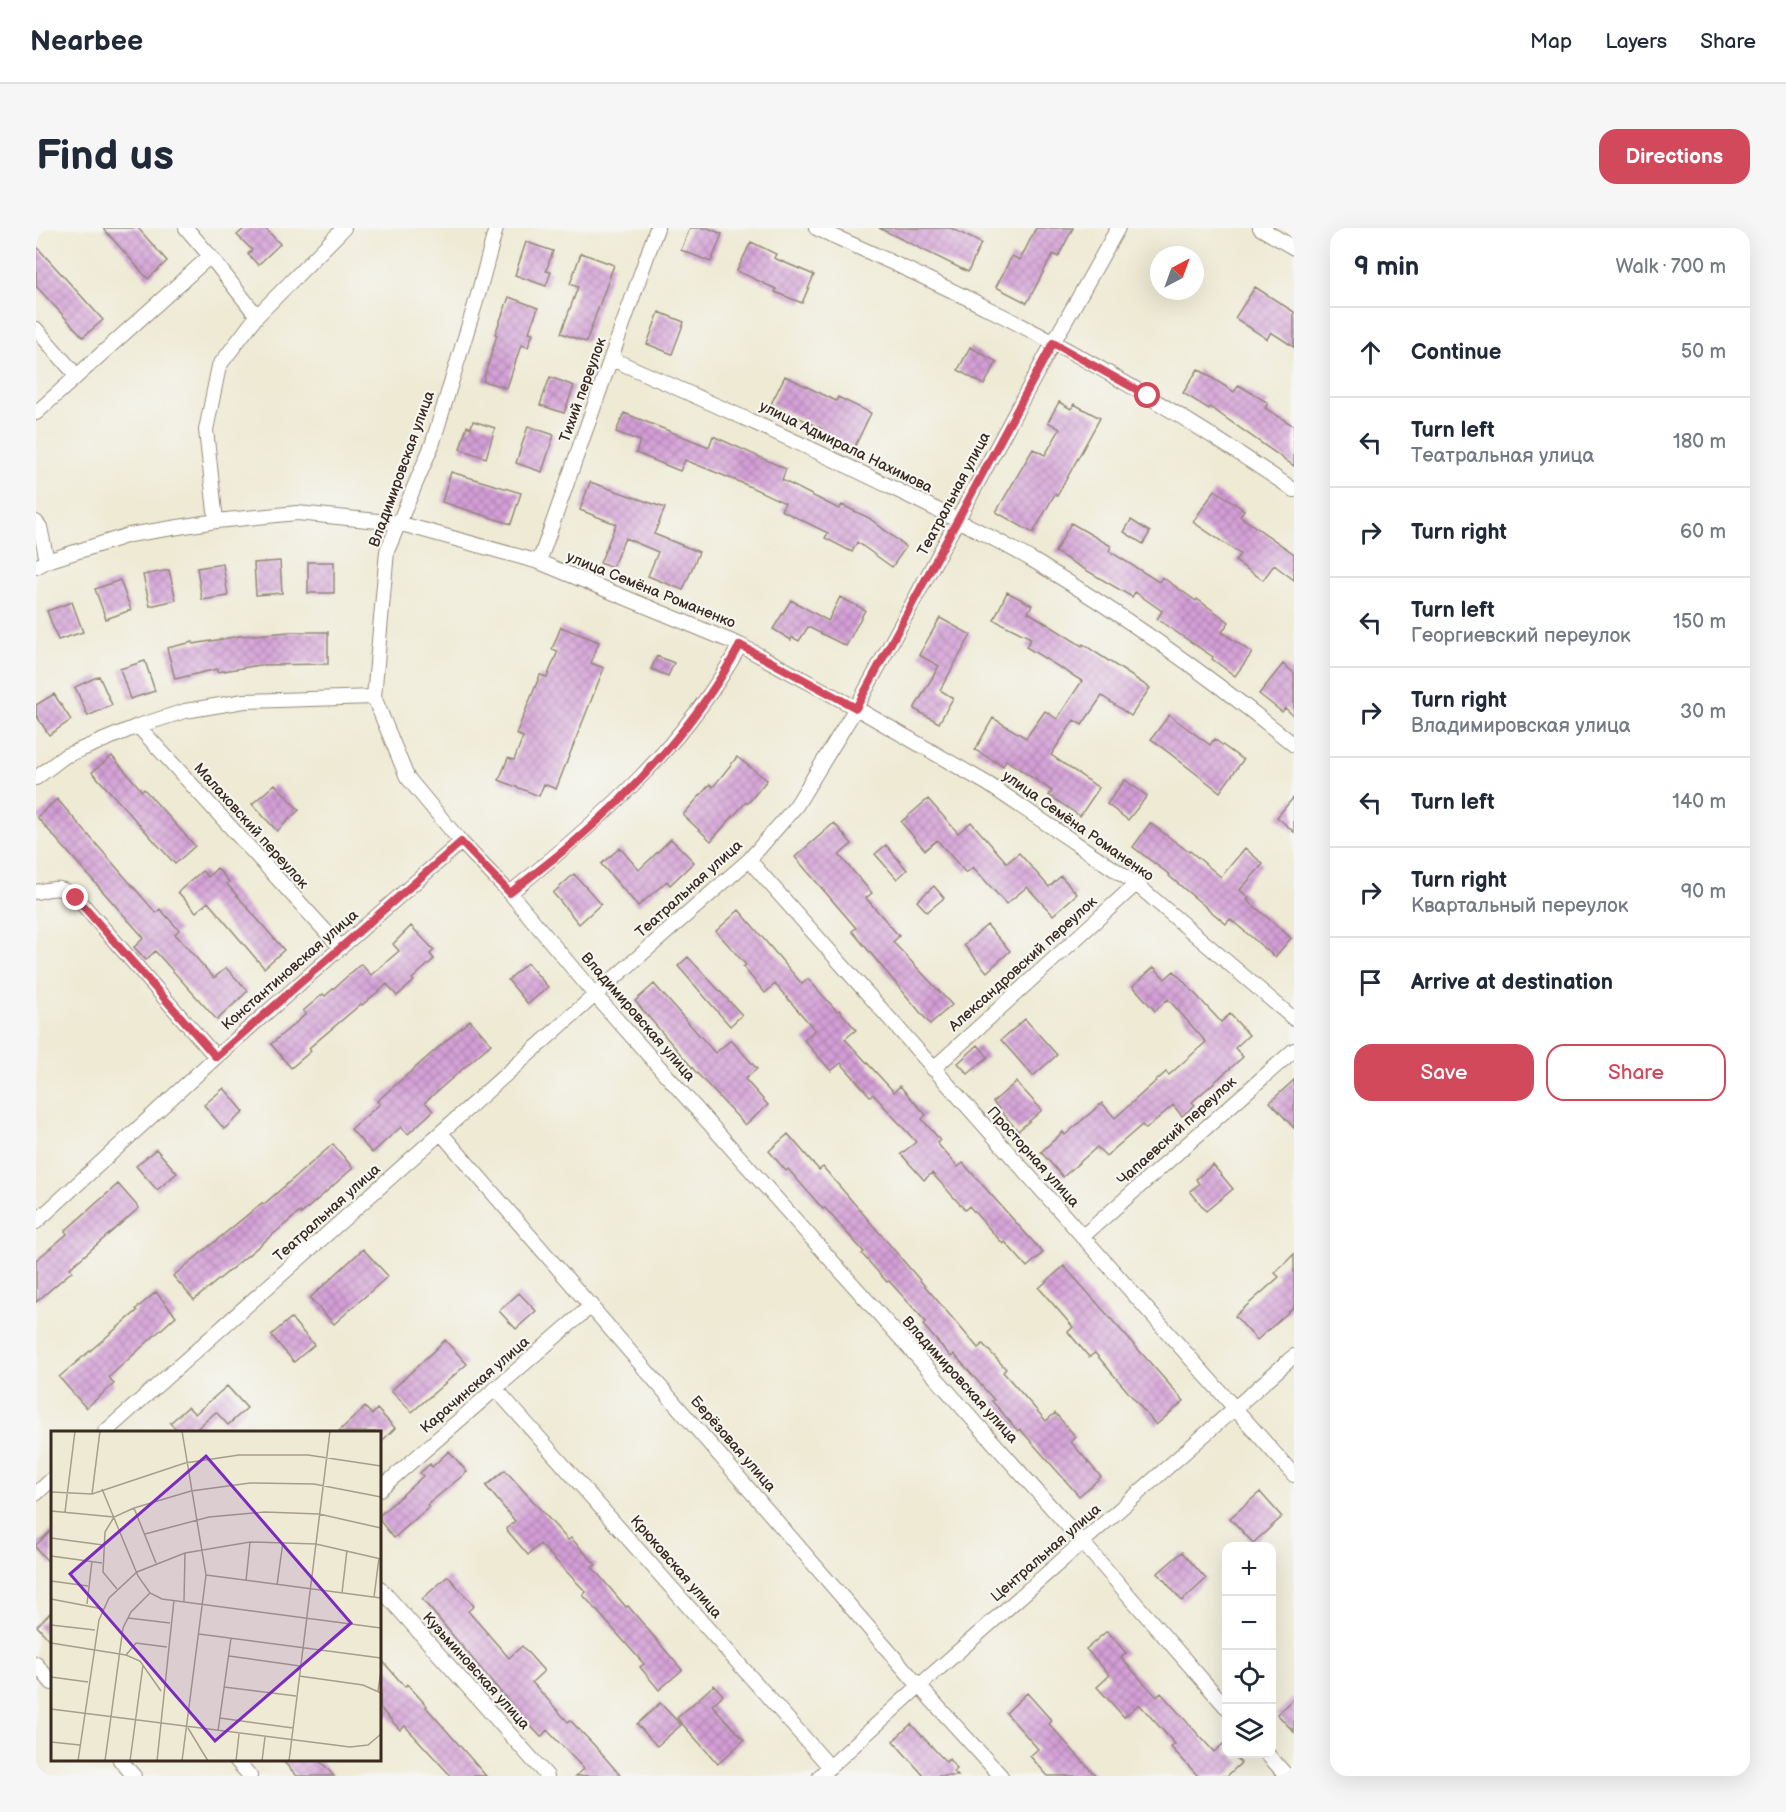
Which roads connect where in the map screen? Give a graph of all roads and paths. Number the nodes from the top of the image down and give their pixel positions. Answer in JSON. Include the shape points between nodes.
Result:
{"nodes":[{"id":1,"x":186,"y":228,"type":"edge"},
{"id":2,"x":344,"y":228,"type":"edge"},
{"id":3,"x":496,"y":228,"type":"edge"},
{"id":4,"x":657,"y":228,"type":"edge"},
{"id":5,"x":816,"y":228,"type":"edge"},
{"id":6,"x":1118,"y":228,"type":"edge"},
{"id":7,"x":1260,"y":228,"type":"edge"},
{"id":8,"x":1294,"y":248,"type":"edge"},
{"id":9,"x":210,"y":256,"type":"junction"},
{"id":10,"x":257,"y":316,"type":"junction"},
{"id":11,"x":36,"y":329,"type":"edge"},
{"id":12,"x":1053,"y":343,"type":"junction"},
{"id":13,"x":612,"y":359,"type":"junction"},
{"id":14,"x":76,"y":375,"type":"junction"},
{"id":15,"x":36,"y":413,"type":"edge"},
{"id":16,"x":1294,"y":490,"type":"edge"},
{"id":17,"x":959,"y":520,"type":"junction"},
{"id":18,"x":216,"y":521,"type":"junction"},
{"id":19,"x":36,"y":522,"type":"edge"},
{"id":20,"x":398,"y":523,"type":"junction"},
{"id":21,"x":539,"y":562,"type":"junction"},
{"id":22,"x":41,"y":564,"type":"edge"},
{"id":23,"x":740,"y":645,"type":"junction"},
{"id":24,"x":374,"y":697,"type":"junction"},
{"id":25,"x":856,"y":708,"type":"junction"},
{"id":26,"x":138,"y":726,"type":"junction"},
{"id":27,"x":1294,"y":745,"type":"edge"},
{"id":28,"x":36,"y":777,"type":"edge"},
{"id":29,"x":461,"y":842,"type":"junction"},
{"id":30,"x":749,"y":860,"type":"junction"},
{"id":31,"x":1136,"y":884,"type":"junction"},
{"id":32,"x":36,"y":892,"type":"edge"},
{"id":33,"x":510,"y":893,"type":"junction"},
{"id":34,"x":341,"y":948,"type":"junction"},
{"id":35,"x":595,"y":995,"type":"junction"},
{"id":36,"x":1294,"y":1019,"type":"edge"},
{"id":37,"x":1294,"y":1050,"type":"edge"},
{"id":38,"x":216,"y":1057,"type":"junction"},
{"id":39,"x":933,"y":1069,"type":"junction"},
{"id":40,"x":441,"y":1133,"type":"junction"},
{"id":41,"x":36,"y":1222,"type":"edge"},
{"id":42,"x":1082,"y":1238,"type":"junction"},
{"id":43,"x":592,"y":1305,"type":"junction"},
{"id":44,"x":1294,"y":1356,"type":"edge"},
{"id":45,"x":496,"y":1389,"type":"junction"},
{"id":46,"x":1235,"y":1408,"type":"junction"},
{"id":47,"x":106,"y":1431,"type":"edge"},
{"id":48,"x":1294,"y":1475,"type":"edge"},
{"id":49,"x":51,"y":1480,"type":"edge"},
{"id":50,"x":381,"y":1489,"type":"edge"},
{"id":51,"x":36,"y":1494,"type":"edge"},
{"id":52,"x":1083,"y":1543,"type":"junction"},
{"id":53,"x":381,"y":1589,"type":"edge"},
{"id":54,"x":36,"y":1665,"type":"edge"},
{"id":55,"x":51,"y":1682,"type":"edge"},
{"id":56,"x":919,"y":1686,"type":"junction"},
{"id":57,"x":1224,"y":1704,"type":"edge"},
{"id":58,"x":1271,"y":1758,"type":"edge"},
{"id":59,"x":121,"y":1761,"type":"edge"},
{"id":60,"x":237,"y":1761,"type":"edge"},
{"id":61,"x":825,"y":1771,"type":"edge"},
{"id":62,"x":134,"y":1776,"type":"edge"},
{"id":63,"x":250,"y":1776,"type":"edge"},
{"id":64,"x":547,"y":1776,"type":"edge"},
{"id":65,"x":1001,"y":1776,"type":"edge"},
{"id":66,"x":1287,"y":1776,"type":"edge"}],
"edges":[{"from":1,"to":9,"type":"street"},
{"from":2,"to":10,"type":"street"},
{"from":3,"to":20,"type":"street","name":"Владимировская улица","via":[[432,445]]},
{"from":4,"to":13,"type":"street","name":"Тихий переулок"},
{"from":5,"to":12,"type":"street","via":[[972,300]]},
{"from":6,"to":12,"type":"street","name":"Театральная улица"},
{"from":7,"to":8,"type":"street"},
{"from":9,"to":10,"type":"street"},
{"from":9,"to":14,"type":"street"},
{"from":10,"to":18,"type":"street","via":[[219,366],[206,430]]},
{"from":11,"to":14,"type":"street"},
{"from":12,"to":16,"type":"street","via":[[1148,396]]},
{"from":12,"to":17,"type":"street","name":"Театральная улица"},
{"from":13,"to":17,"type":"street","name":"улица Адмирала Нахимова","via":[[797,440]]},
{"from":13,"to":21,"type":"street","name":"Тихий переулок"},
{"from":14,"to":15,"type":"street"},
{"from":17,"to":25,"type":"street","name":"Театральная улица"},
{"from":17,"to":27,"type":"street","name":"улица Адмирала Нахимова","via":[[1102,603]]},
{"from":18,"to":20,"type":"street","name":"улица Семёна Романенко","via":[[297,513]]},
{"from":18,"to":22,"type":"street","name":"улица Семёна Романенко","via":[[129,535]]},
{"from":19,"to":22,"type":"street","via":[[40,527]]},
{"from":20,"to":21,"type":"street","name":"улица Семёна Романенко"},
{"from":20,"to":24,"type":"street","name":"Владимировская улица","via":[[387,551]]},
{"from":21,"to":23,"type":"street","name":"улица Семёна Романенко"},
{"from":23,"to":25,"type":"street","name":"улица Семёна Романенко"},
{"from":23,"to":33,"type":"street","via":[[695,716],[633,786],[575,841]]},
{"from":24,"to":26,"type":"street","via":[[244,701],[185,711]]},
{"from":24,"to":29,"type":"street","name":"Владимировская улица","via":[[407,777]]},
{"from":25,"to":30,"type":"street","name":"Театральная улица","via":[[796,806]]},
{"from":25,"to":31,"type":"street","name":"улица Семёна Романенко","via":[[988,784]]},
{"from":26,"to":28,"type":"street","via":[[65,756]]},
{"from":26,"to":34,"type":"street","name":"Малаховский переулок"},
{"from":29,"to":33,"type":"street","name":"Владимировская улица"},
{"from":29,"to":34,"type":"street","name":"Константиновская улица"},
{"from":30,"to":35,"type":"street","name":"Театральная улица"},
{"from":30,"to":39,"type":"street","name":"Просторная улица"},
{"from":31,"to":36,"type":"street","name":"улица Семёна Романенко"},
{"from":31,"to":39,"type":"street","name":"Александровский переулок"},
{"from":32,"to":38,"type":"street","via":[[57,888],[76,898]]},
{"from":33,"to":35,"type":"street","name":"Владимировская улица"},
{"from":34,"to":38,"type":"street","name":"Константиновская улица"},
{"from":35,"to":40,"type":"street","name":"Театральная улица"},
{"from":35,"to":52,"type":"street","name":"Владимировская улица"},
{"from":37,"to":42,"type":"street","name":"Чапаевский переулок"},
{"from":38,"to":41,"type":"street","name":"Константиновская улица"},
{"from":39,"to":42,"type":"street","name":"Просторная улица"},
{"from":40,"to":43,"type":"street","name":"Берёзовая улица"},
{"from":40,"to":47,"type":"street","name":"Театральная улица"},
{"from":42,"to":46,"type":"street","name":"Просторная улица"},
{"from":43,"to":45,"type":"street","name":"Карачинская улица"},
{"from":43,"to":56,"type":"street","name":"Берёзовая улица"},
{"from":44,"to":46,"type":"street","name":"Центральная улица"},
{"from":45,"to":50,"type":"street","name":"Карачинская улица"},
{"from":45,"to":61,"type":"street","name":"Крюковская улица"},
{"from":46,"to":48,"type":"street","name":"Просторная улица"},
{"from":46,"to":52,"type":"street","name":"Центральная улица"},
{"from":49,"to":51,"type":"street"},
{"from":52,"to":56,"type":"street","name":"Центральная улица"},
{"from":52,"to":57,"type":"street","name":"Владимировская улица"},
{"from":53,"to":64,"type":"street","name":"Кузьминовская улица"},
{"from":54,"to":55,"type":"street"},
{"from":56,"to":61,"type":"street","name":"Центральная улица"},
{"from":56,"to":65,"type":"street","name":"Берёзовая улица"},
{"from":58,"to":66,"type":"street"},
{"from":59,"to":62,"type":"street"},
{"from":60,"to":63,"type":"street"}]}
